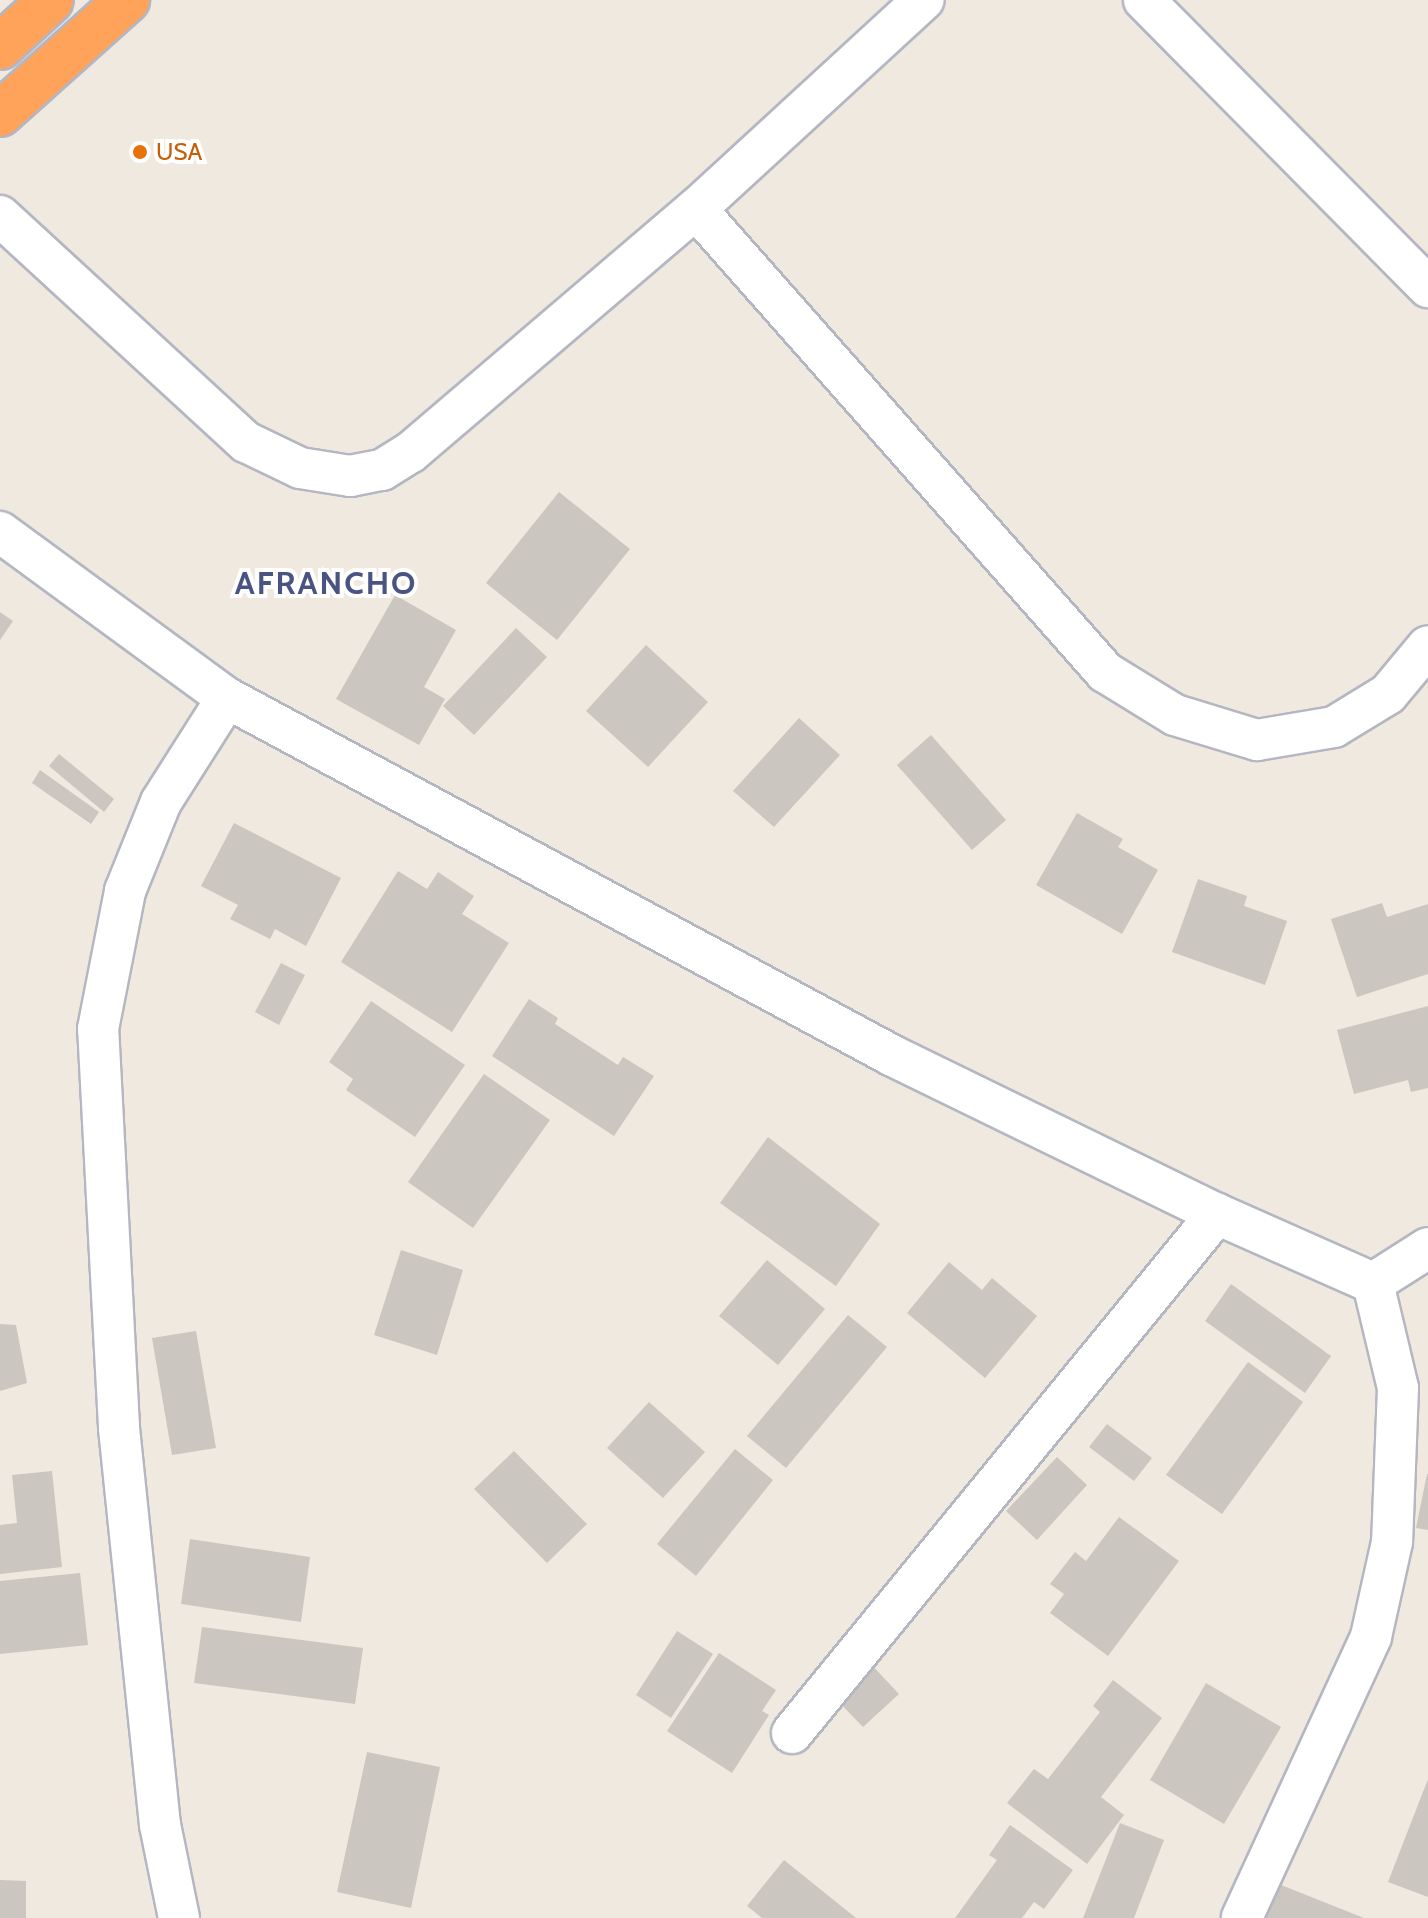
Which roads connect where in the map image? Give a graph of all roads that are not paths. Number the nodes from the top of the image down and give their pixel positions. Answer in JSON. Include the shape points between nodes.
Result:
{"nodes":[{"id":1,"x":51,"y":0,"type":"edge"},
{"id":2,"x":127,"y":0,"type":"edge"},
{"id":3,"x":923,"y":0,"type":"edge"},
{"id":4,"x":1144,"y":0,"type":"edge"},
{"id":5,"x":0,"y":47,"type":"edge"},
{"id":6,"x":0,"y":114,"type":"edge"},
{"id":7,"x":696,"y":209,"type":"junction"},
{"id":8,"x":0,"y":216,"type":"edge"},
{"id":9,"x":1428,"y":287,"type":"edge"},
{"id":10,"x":0,"y":532,"type":"edge"},
{"id":11,"x":1428,"y":646,"type":"edge"},
{"id":12,"x":227,"y":698,"type":"junction"},
{"id":13,"x":1217,"y":1214,"type":"junction"},
{"id":14,"x":1428,"y":1248,"type":"edge"},
{"id":15,"x":1373,"y":1283,"type":"junction"},
{"id":16,"x":792,"y":1733,"type":"dead end"},
{"id":17,"x":179,"y":1918,"type":"edge"},
{"id":18,"x":1242,"y":1918,"type":"edge"}],
"edges":[{"from":1,"to":5,"type":"highway"},
{"from":2,"to":6,"type":"highway"},
{"from":3,"to":7,"type":"street"},
{"from":4,"to":9,"type":"street"},
{"from":7,"to":8,"type":"street","via":[[411,452],[382,470],[350,476],[300,468],[246,442]]},
{"from":7,"to":11,"type":"street","via":[[1105,672],[1175,715],[1257,740],[1334,727],[1388,694]]},
{"from":10,"to":12,"type":"street"},
{"from":12,"to":13,"type":"street","via":[[891,1055]]},
{"from":12,"to":17,"type":"street","via":[[161,802],[125,891],[98,1029],[119,1427],[160,1825]]},
{"from":13,"to":15,"type":"street"},
{"from":13,"to":16,"type":"street"},
{"from":14,"to":15,"type":"street"},
{"from":15,"to":18,"type":"street","via":[[1398,1388],[1392,1542],[1371,1637]]}]}
